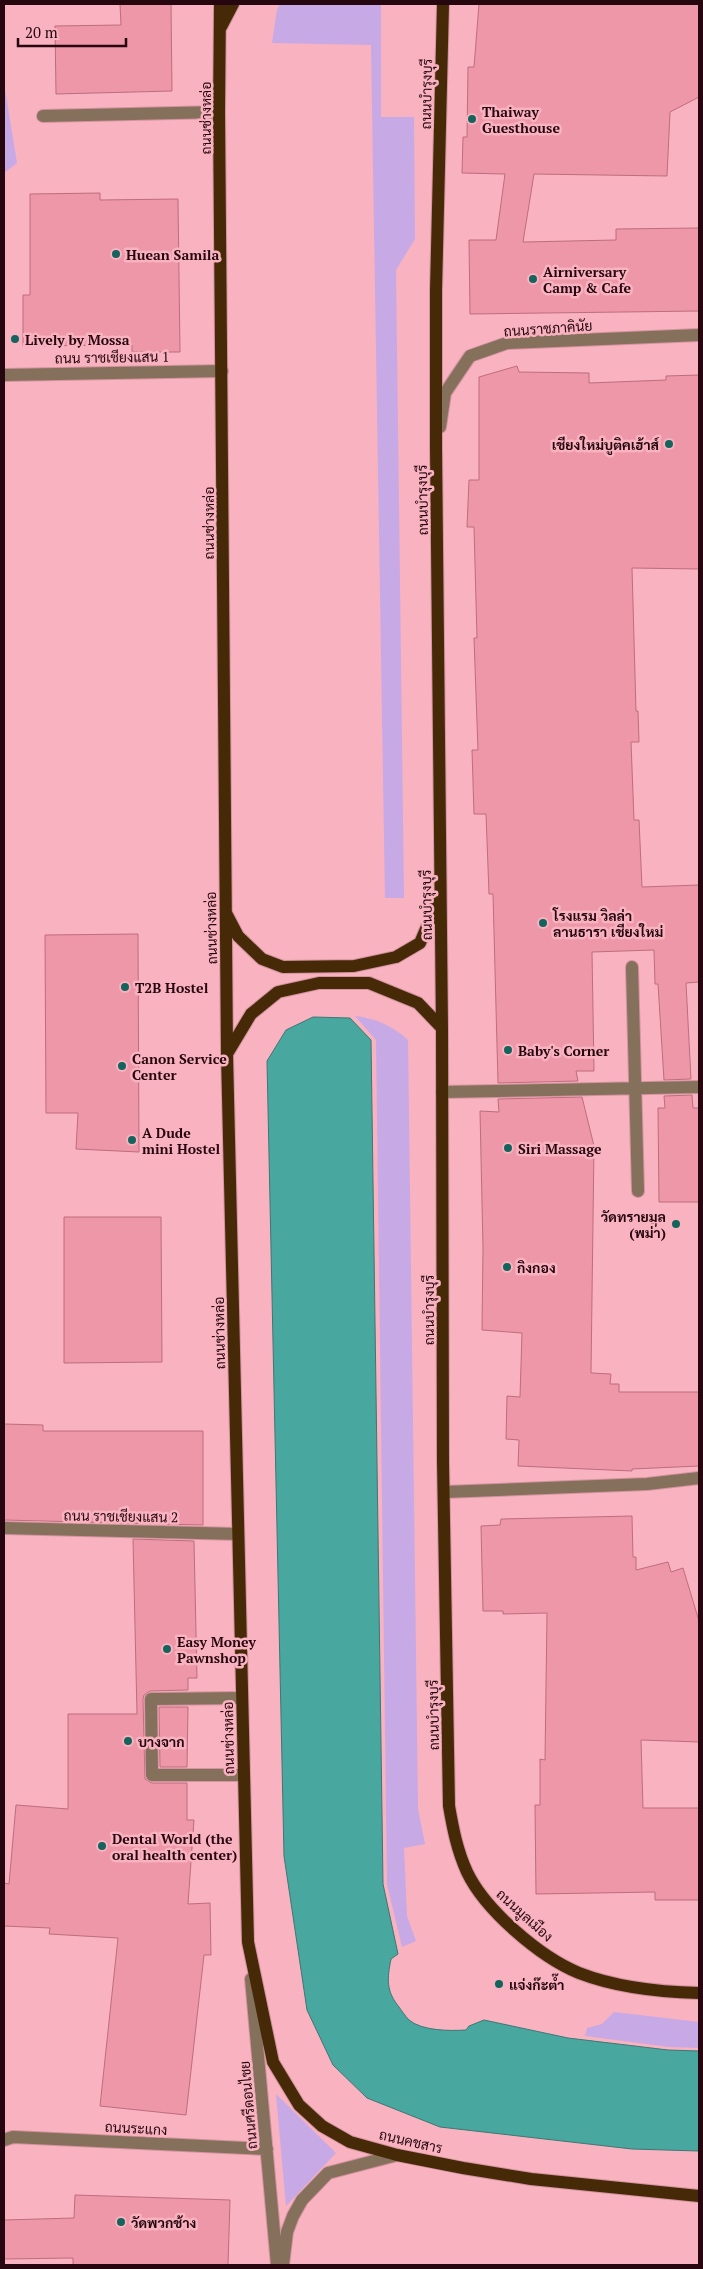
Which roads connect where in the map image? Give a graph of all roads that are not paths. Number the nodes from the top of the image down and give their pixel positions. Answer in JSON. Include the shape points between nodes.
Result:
{"nodes":[{"id":1,"x":220,"y":4,"type":"edge"},
{"id":2,"x":233,"y":4,"type":"edge"},
{"id":3,"x":442,"y":4,"type":"edge"},
{"id":4,"x":220,"y":30,"type":"junction"},
{"id":5,"x":219,"y":112,"type":"junction"},
{"id":6,"x":43,"y":116,"type":"dead end"},
{"id":7,"x":699,"y":335,"type":"edge"},
{"id":8,"x":222,"y":371,"type":"junction"},
{"id":9,"x":4,"y":375,"type":"edge"},
{"id":10,"x":436,"y":448,"type":"junction"},
{"id":11,"x":441,"y":894,"type":"junction"},
{"id":12,"x":225,"y":912,"type":"junction"},
{"id":13,"x":632,"y":967,"type":"dead end"},
{"id":14,"x":442,"y":1028,"type":"junction"},
{"id":15,"x":227,"y":1054,"type":"junction"},
{"id":16,"x":699,"y":1087,"type":"edge"},
{"id":17,"x":635,"y":1089,"type":"junction"},
{"id":18,"x":442,"y":1092,"type":"junction"},
{"id":19,"x":638,"y":1191,"type":"dead end"},
{"id":20,"x":699,"y":1478,"type":"edge"},
{"id":21,"x":444,"y":1492,"type":"junction"},
{"id":22,"x":4,"y":1528,"type":"edge"},
{"id":23,"x":238,"y":1534,"type":"junction"},
{"id":24,"x":242,"y":1698,"type":"junction"},
{"id":25,"x":244,"y":1775,"type":"junction"},
{"id":26,"x":449,"y":1806,"type":"joint"},
{"id":27,"x":248,"y":1942,"type":"junction"},
{"id":28,"x":699,"y":1993,"type":"edge"},
{"id":29,"x":7,"y":2137,"type":"edge"},
{"id":30,"x":267,"y":2149,"type":"junction"},
{"id":31,"x":398,"y":2155,"type":"junction"},
{"id":32,"x":699,"y":2196,"type":"edge"},
{"id":33,"x":277,"y":2265,"type":"edge"},
{"id":34,"x":283,"y":2265,"type":"edge"}],
"edges":[{"from":1,"to":4,"type":"main road","name":"ถนนช่างหล่อ"},
{"from":2,"to":4,"type":"main road"},
{"from":3,"to":10,"type":"main road","name":"ถนนบำรุงบุรี"},
{"from":4,"to":5,"type":"main road","name":"ถนนช่างหล่อ"},
{"from":5,"to":6,"type":"street"},
{"from":5,"to":8,"type":"main road","name":"ถนนช่างหล่อ"},
{"from":7,"to":10,"type":"street","name":"ถนนราชภาคินัย","via":[[507,343],[470,356],[445,393]]},
{"from":8,"to":9,"type":"street","name":"ถนน ราชเชียงแสน 1"},
{"from":8,"to":12,"type":"main road","name":"ถนนช่างหล่อ"},
{"from":10,"to":11,"type":"main road","name":"ถนนบำรุงบุรี"},
{"from":11,"to":12,"type":"main road","via":[[420,943],[396,957],[354,966],[283,967],[262,959],[238,936]]},
{"from":11,"to":14,"type":"main road","name":"ถนนบำรุงบุรี"},
{"from":12,"to":15,"type":"main road","name":"ถนนช่างหล่อ"},
{"from":13,"to":17,"type":"street"},
{"from":14,"to":15,"type":"main road","via":[[418,1003],[369,983],[319,983],[278,992],[251,1014]]},
{"from":14,"to":18,"type":"main road","name":"ถนนบำรุงบุรี"},
{"from":15,"to":23,"type":"main road","name":"ถนนช่างหล่อ"},
{"from":16,"to":17,"type":"street"},
{"from":17,"to":18,"type":"street"},
{"from":17,"to":19,"type":"street"},
{"from":18,"to":21,"type":"main road","name":"ถนนบำรุงบุรี"},
{"from":20,"to":21,"type":"street","via":[[647,1484]]},
{"from":21,"to":26,"type":"main road","name":"ถนนบำรุงบุรี"},
{"from":22,"to":23,"type":"street","name":"ถนน ราชเชียงแสน 2"},
{"from":23,"to":24,"type":"main road","name":"ถนนช่างหล่อ"},
{"from":24,"to":25,"type":"main road","name":"ถนนช่างหล่อ"},
{"from":24,"to":25,"type":"street","via":[[151,1699],[152,1775]]},
{"from":25,"to":27,"type":"main road","name":"ถนนช่างหล่อ"},
{"from":26,"to":28,"type":"main road","name":"ถนนมูลเมือง","via":[[455,1841],[468,1873],[486,1901],[534,1947],[578,1973],[624,1985]]},
{"from":27,"to":30,"type":"street","name":"ถนนศรีดอนไชย"},
{"from":27,"to":31,"type":"main road","name":"ถนนคชสาร","via":[[273,2062],[299,2105],[322,2126],[350,2142]]},
{"from":29,"to":30,"type":"street","name":"ถนนระแกง"},
{"from":30,"to":33,"type":"street","name":"ถนนศรีดอนไชย"},
{"from":31,"to":32,"type":"main road","name":"ถนนคชสาร","via":[[530,2179]]},
{"from":31,"to":34,"type":"street","via":[[328,2173],[302,2200],[292,2216],[286,2232]]}]}
